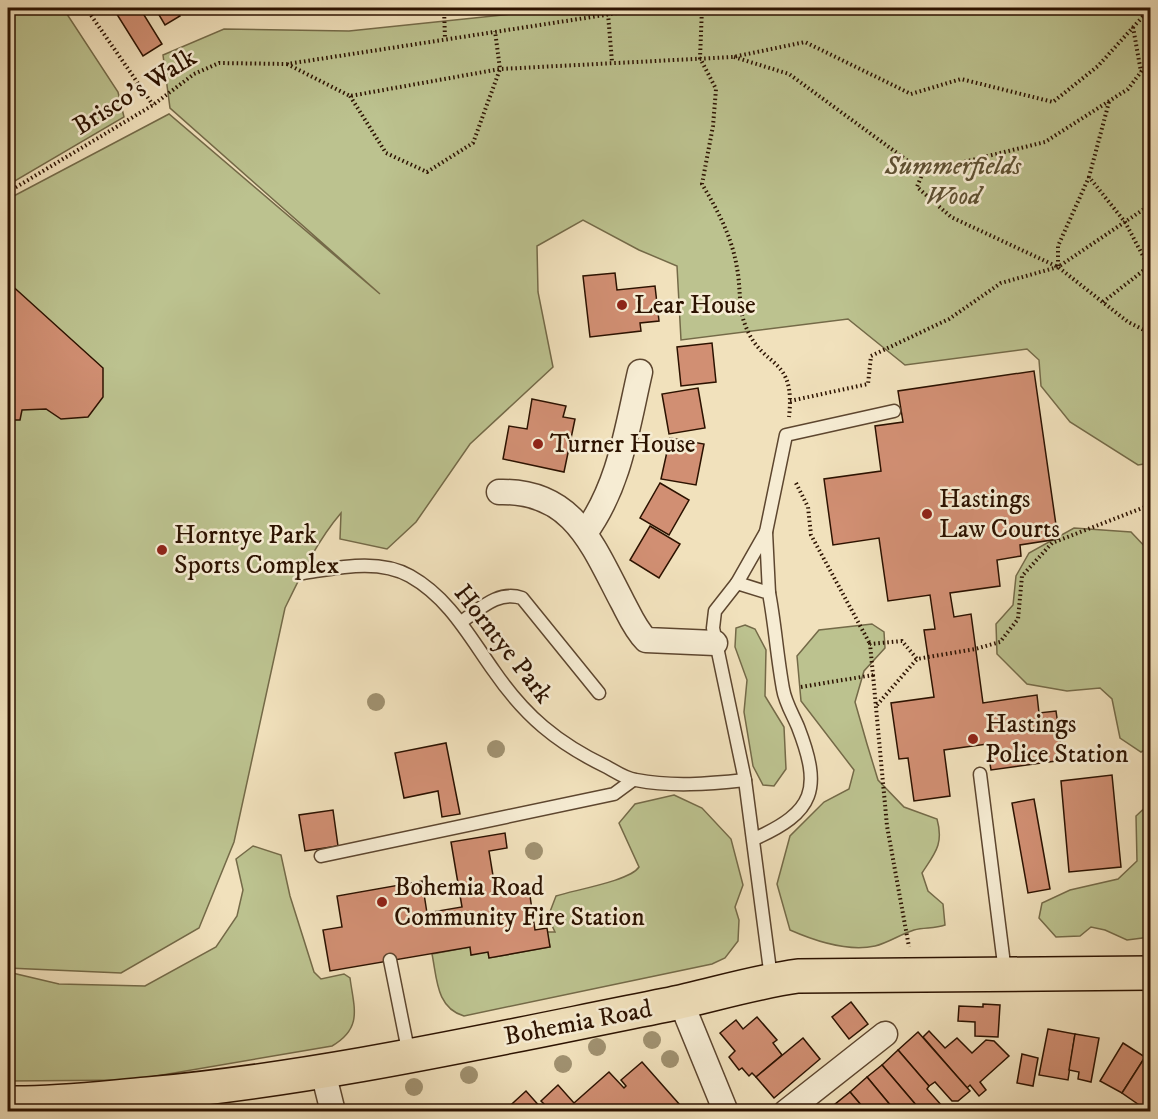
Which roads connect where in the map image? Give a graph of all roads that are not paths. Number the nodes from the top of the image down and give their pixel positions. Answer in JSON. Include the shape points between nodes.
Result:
{"nodes":[{"id":1,"x":640,"y":372,"type":"dead end"},
{"id":2,"x":894,"y":411,"type":"dead end"},
{"id":3,"x":499,"y":492,"type":"dead end"},
{"id":4,"x":766,"y":532,"type":"junction"},
{"id":5,"x":585,"y":533,"type":"junction"},
{"id":6,"x":303,"y":573,"type":"dead end"},
{"id":7,"x":737,"y":584,"type":"junction"},
{"id":8,"x":769,"y":593,"type":"junction"},
{"id":9,"x":462,"y":622,"type":"junction"},
{"id":10,"x":715,"y":643,"type":"junction"},
{"id":11,"x":599,"y":693,"type":"dead end"},
{"id":12,"x":980,"y":774,"type":"dead end"},
{"id":13,"x":633,"y":780,"type":"junction"},
{"id":14,"x":745,"y":780,"type":"junction"},
{"id":15,"x":754,"y":839,"type":"junction"},
{"id":16,"x":321,"y":856,"type":"dead end"},
{"id":17,"x":390,"y":960,"type":"dead end"},
{"id":18,"x":1150,"y":973,"type":"edge"},
{"id":19,"x":1005,"y":975,"type":"junction"},
{"id":20,"x":771,"y":980,"type":"junction"},
{"id":21,"x":681,"y":1002,"type":"junction"},
{"id":22,"x":885,"y":1034,"type":"dead end"},
{"id":23,"x":410,"y":1056,"type":"junction"},
{"id":24,"x":323,"y":1072,"type":"junction"},
{"id":25,"x":24,"y":1106,"type":"edge"},
{"id":26,"x":723,"y":1110,"type":"edge"},
{"id":27,"x":333,"y":1112,"type":"edge"},
{"id":28,"x":786,"y":1112,"type":"edge"}],
"edges":[{"from":1,"to":5,"type":"street","via":[[616,479]]},
{"from":2,"to":4,"type":"lane","via":[[786,435]]},
{"from":3,"to":5,"type":"street","via":[[522,492],[553,503]]},
{"from":4,"to":7,"type":"lane"},
{"from":4,"to":8,"type":"lane"},
{"from":5,"to":10,"type":"street","via":[[646,640]]},
{"from":6,"to":9,"type":"lane","name":"Horntye Park","via":[[366,564],[408,575],[434,593]]},
{"from":7,"to":8,"type":"lane"},
{"from":7,"to":10,"type":"lane","via":[[715,611]]},
{"from":8,"to":15,"type":"lane","via":[[783,691],[808,753],[811,783],[808,801],[798,815]]},
{"from":9,"to":11,"type":"lane","via":[[492,599],[511,594],[522,598]]},
{"from":9,"to":13,"type":"lane","name":"Horntye Park","via":[[528,717],[573,751]]},
{"from":10,"to":14,"type":"lane"},
{"from":12,"to":19,"type":"lane"},
{"from":13,"to":14,"type":"lane","name":"Horntye Park","via":[[688,786]]},
{"from":13,"to":16,"type":"lane","via":[[614,794]]},
{"from":14,"to":15,"type":"lane"},
{"from":15,"to":20,"type":"lane"},
{"from":17,"to":23,"type":"lane"},
{"from":18,"to":19,"type":"highway","name":"Bohemia Road"},
{"from":19,"to":20,"type":"highway","name":"Bohemia Road","via":[[798,976]]},
{"from":20,"to":21,"type":"highway","name":"Bohemia Road"},
{"from":21,"to":23,"type":"highway","name":"Bohemia Road"},
{"from":21,"to":26,"type":"street"},
{"from":22,"to":28,"type":"street"},
{"from":23,"to":24,"type":"highway","name":"Bohemia Road"},
{"from":24,"to":25,"type":"highway","name":"Bohemia Road","via":[[221,1087]]},
{"from":24,"to":27,"type":"street"}]}
